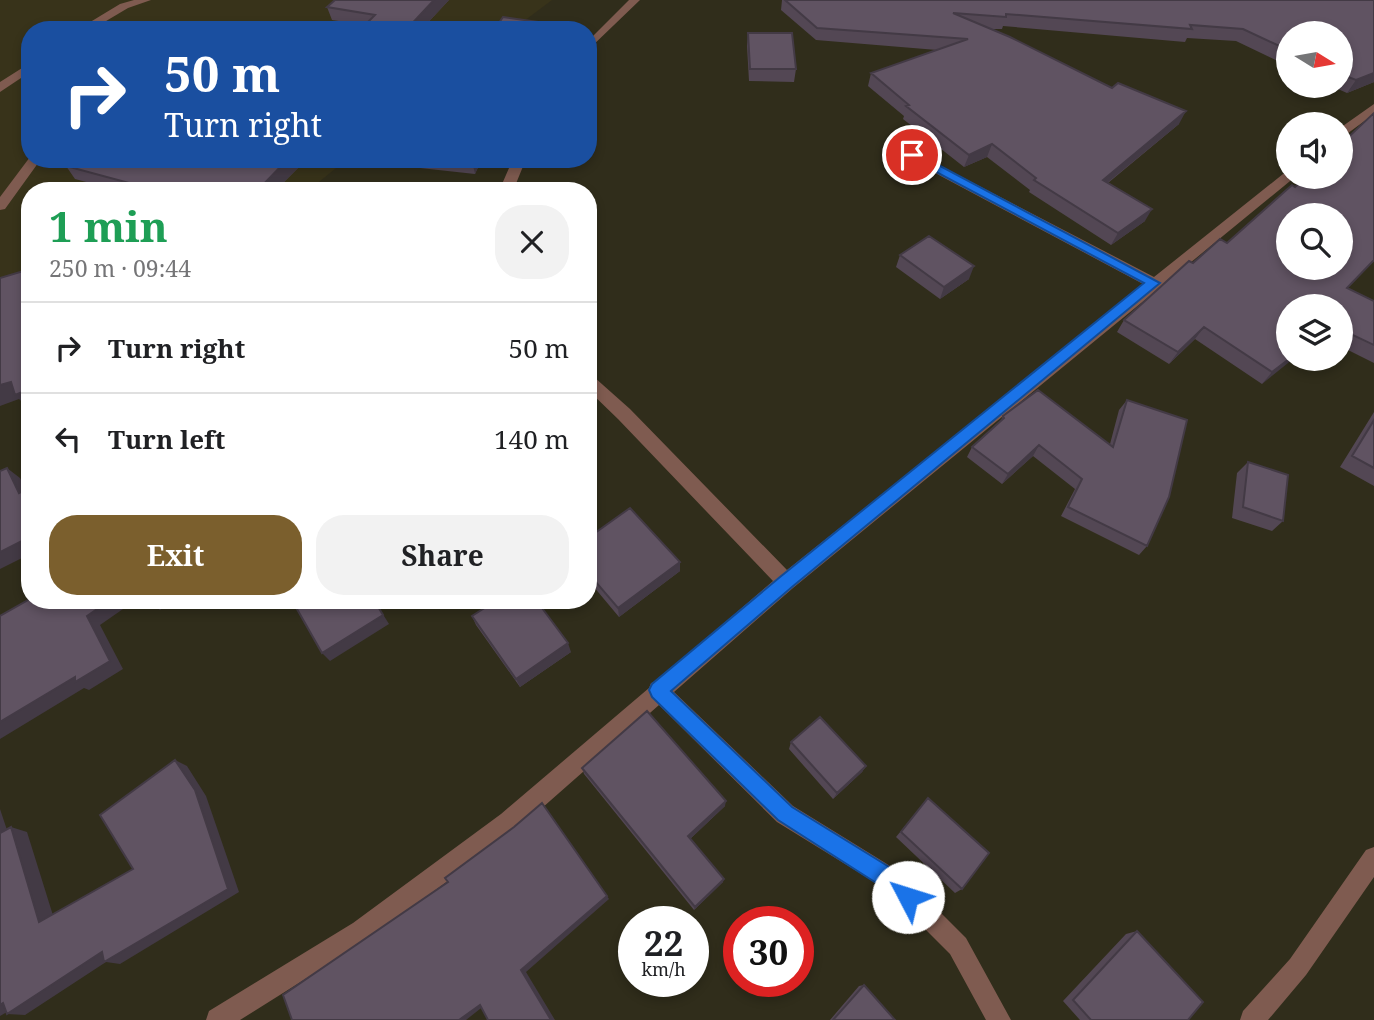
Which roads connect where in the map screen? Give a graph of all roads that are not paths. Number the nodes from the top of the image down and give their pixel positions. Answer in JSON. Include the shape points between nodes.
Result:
{"nodes":[{"id":1,"x":146,"y":0,"type":"edge"},
{"id":2,"x":635,"y":0,"type":"edge"},
{"id":3,"x":120,"y":3,"type":"edge"},
{"id":4,"x":95,"y":21,"type":"edge"},
{"id":5,"x":597,"y":38,"type":"edge"},
{"id":6,"x":21,"y":73,"type":"edge"},
{"id":7,"x":0,"y":88,"type":"edge"},
{"id":8,"x":1374,"y":108,"type":"edge"},
{"id":9,"x":1353,"y":125,"type":"edge"},
{"id":10,"x":912,"y":155,"type":"dead end"},
{"id":11,"x":28,"y":168,"type":"edge"},
{"id":12,"x":1276,"y":186,"type":"edge"},
{"id":13,"x":0,"y":206,"type":"edge"},
{"id":14,"x":1153,"y":283,"type":"junction"},
{"id":15,"x":597,"y":389,"type":"edge"},
{"id":16,"x":786,"y":582,"type":"junction"},
{"id":17,"x":658,"y":690,"type":"junction"},
{"id":18,"x":1374,"y":858,"type":"edge"},
{"id":19,"x":218,"y":1020,"type":"edge"},
{"id":20,"x":999,"y":1020,"type":"edge"},
{"id":21,"x":1252,"y":1020,"type":"edge"}],
"edges":[{"from":1,"to":3,"type":"street"},
{"from":2,"to":5,"type":"street"},
{"from":3,"to":4,"type":"street"},
{"from":6,"to":7,"type":"street"},
{"from":8,"to":9,"type":"street"},
{"from":10,"to":14,"type":"street"},
{"from":11,"to":13,"type":"street"},
{"from":12,"to":14,"type":"street"},
{"from":14,"to":16,"type":"street"},
{"from":15,"to":16,"type":"street"},
{"from":16,"to":17,"type":"street"},
{"from":17,"to":19,"type":"street","via":[[509,822],[361,931]]},
{"from":17,"to":20,"type":"street","via":[[785,814],[892,880],[958,946]]},
{"from":18,"to":21,"type":"street","via":[[1298,967]]}]}
